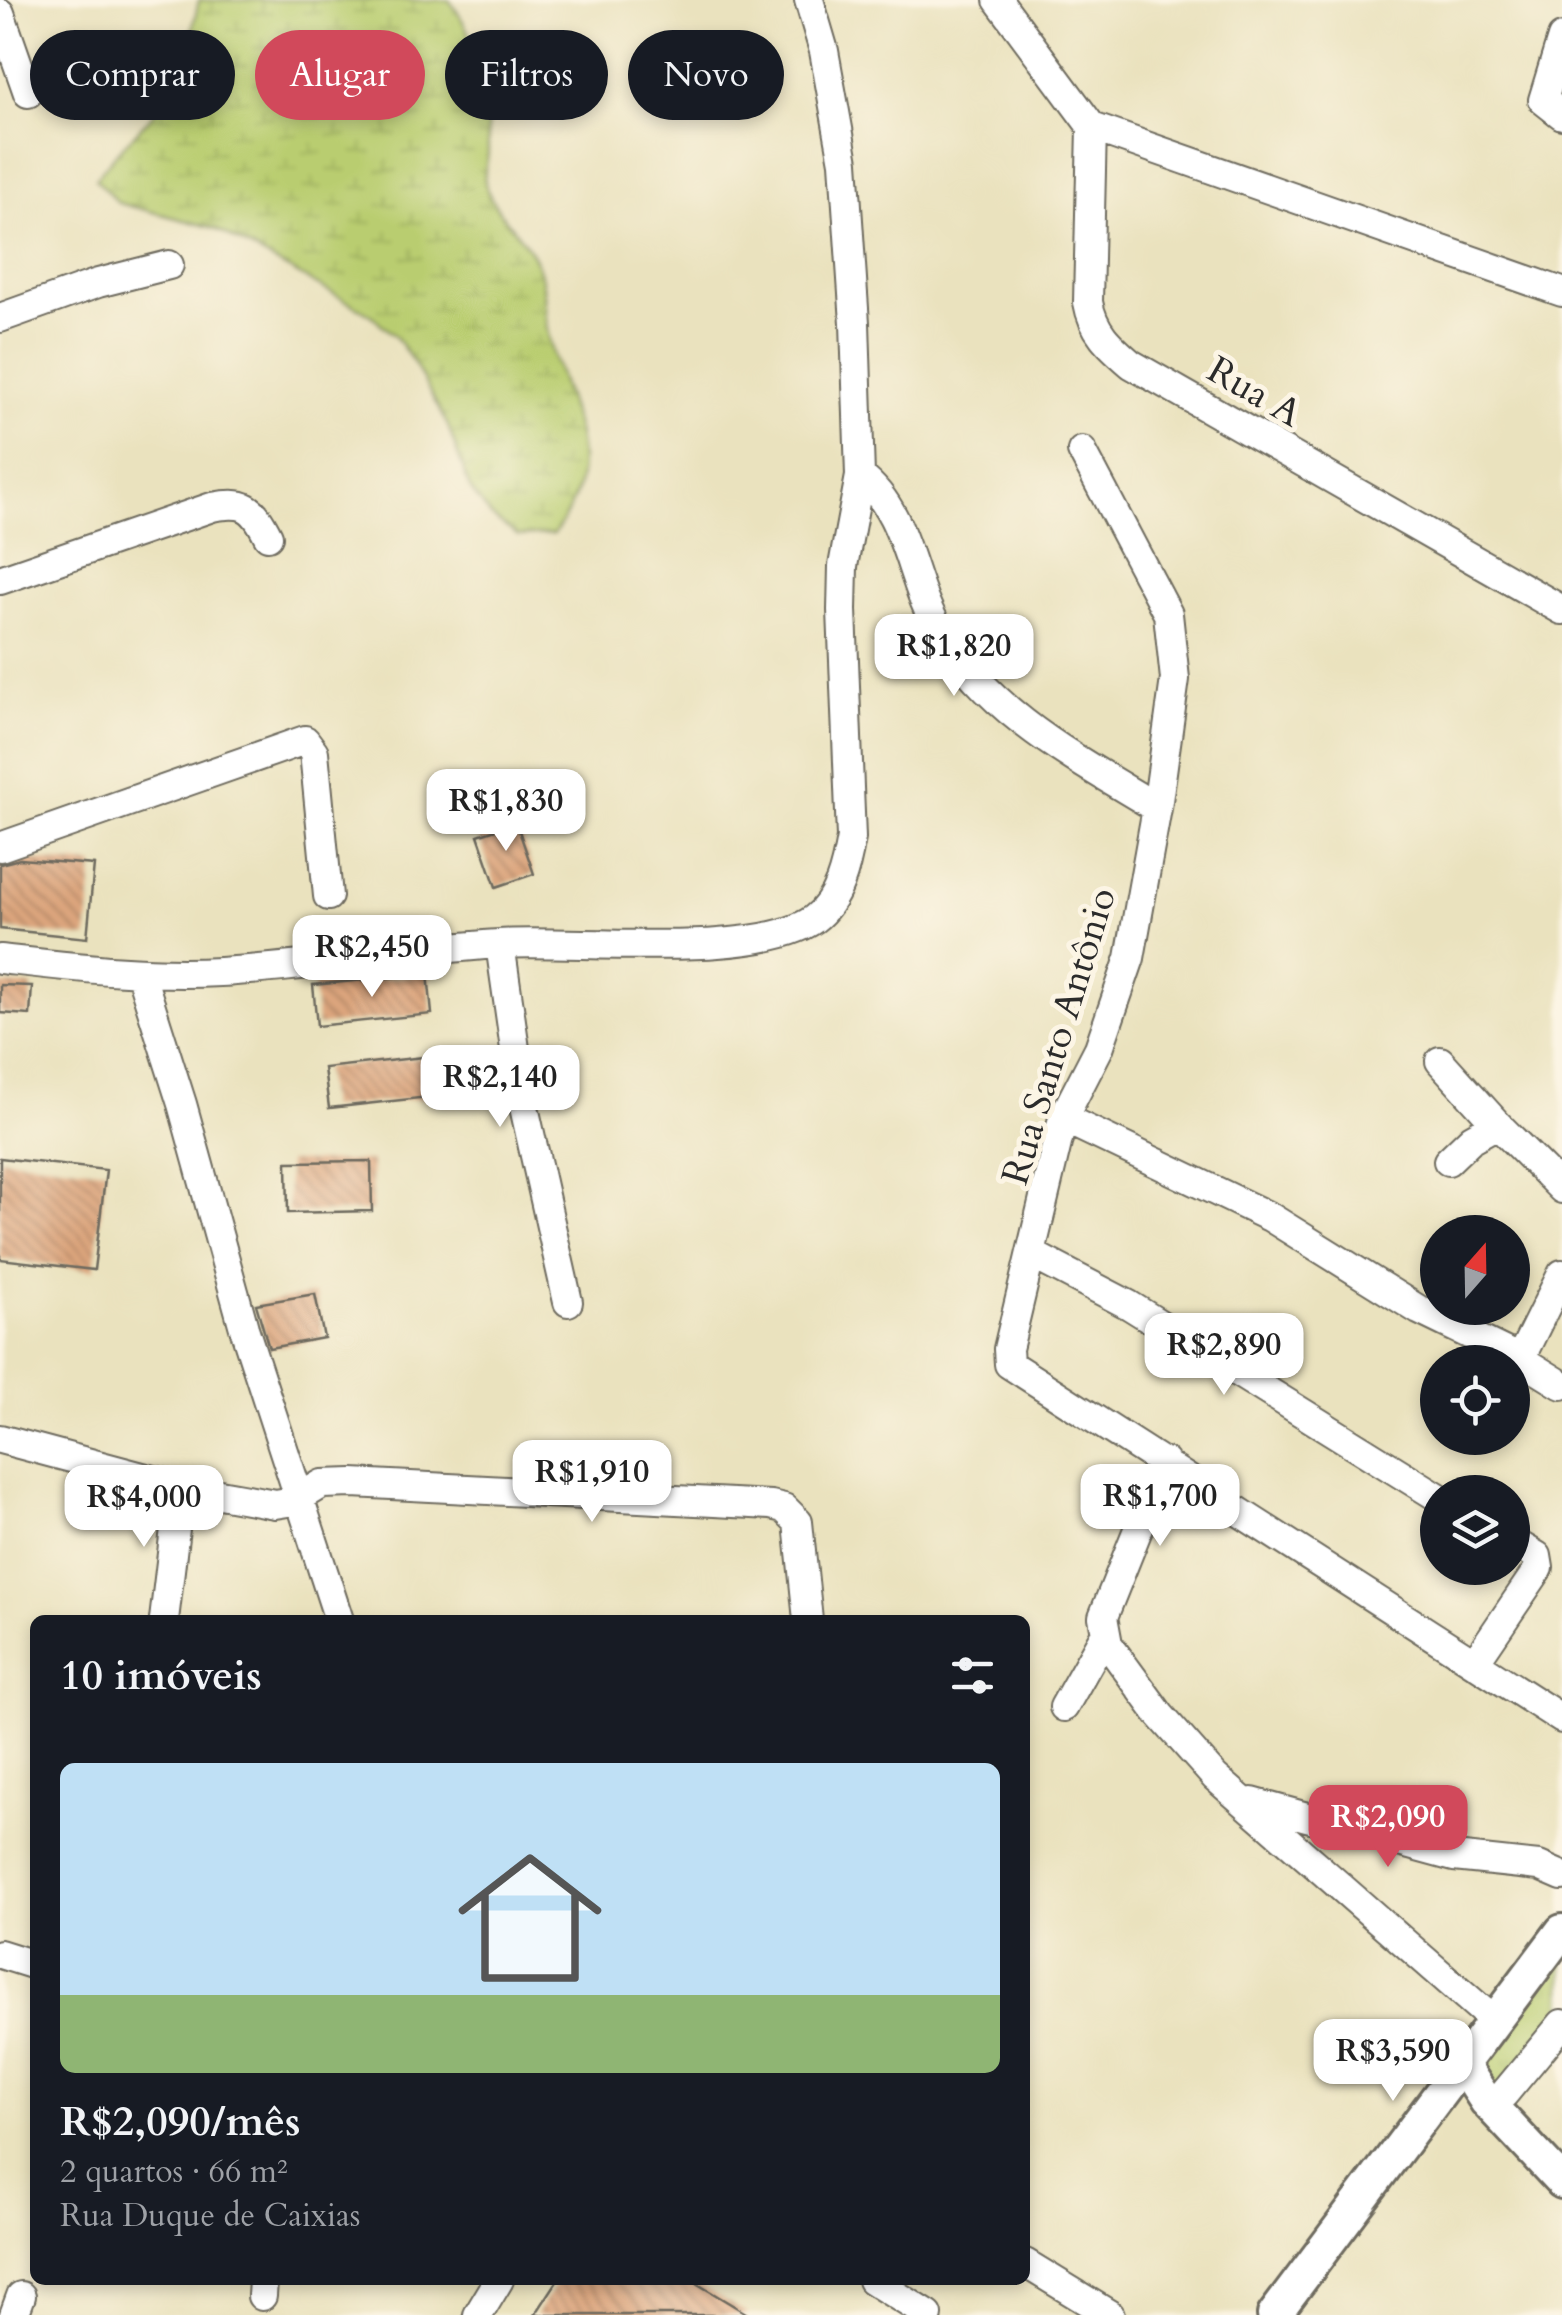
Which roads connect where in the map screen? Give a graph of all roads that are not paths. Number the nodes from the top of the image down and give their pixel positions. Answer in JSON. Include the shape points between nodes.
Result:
{"nodes":[{"id":1,"x":809,"y":0,"type":"edge"},
{"id":2,"x":998,"y":0,"type":"edge"},
{"id":3,"x":0,"y":13,"type":"edge"},
{"id":4,"x":1562,"y":38,"type":"edge"},
{"id":5,"x":28,"y":92,"type":"dead end"},
{"id":6,"x":1562,"y":115,"type":"edge"},
{"id":7,"x":1092,"y":126,"type":"junction"},
{"id":8,"x":168,"y":265,"type":"dead end"},
{"id":9,"x":1562,"y":292,"type":"edge"},
{"id":10,"x":0,"y":318,"type":"edge"},
{"id":11,"x":1082,"y":451,"type":"dead end"},
{"id":12,"x":860,"y":476,"type":"junction"},
{"id":13,"x":268,"y":536,"type":"dead end"},
{"id":14,"x":0,"y":580,"type":"edge"},
{"id":15,"x":1562,"y":610,"type":"edge"},
{"id":16,"x":1158,"y":808,"type":"junction"},
{"id":17,"x":0,"y":847,"type":"edge"},
{"id":18,"x":328,"y":896,"type":"dead end"},
{"id":19,"x":500,"y":944,"type":"junction"},
{"id":20,"x":0,"y":959,"type":"edge"},
{"id":21,"x":140,"y":972,"type":"junction"},
{"id":22,"x":1440,"y":1062,"type":"dead end"},
{"id":23,"x":1063,"y":1118,"type":"junction"},
{"id":24,"x":1497,"y":1124,"type":"junction"},
{"id":25,"x":1448,"y":1161,"type":"dead end"},
{"id":26,"x":1562,"y":1189,"type":"edge"},
{"id":27,"x":1033,"y":1255,"type":"junction"},
{"id":28,"x":1562,"y":1274,"type":"edge"},
{"id":29,"x":568,"y":1302,"type":"dead end"},
{"id":30,"x":1491,"y":1345,"type":"edge"},
{"id":31,"x":1527,"y":1345,"type":"edge"},
{"id":32,"x":1530,"y":1365,"type":"edge"},
{"id":33,"x":1562,"y":1385,"type":"edge"},
{"id":34,"x":0,"y":1439,"type":"edge"},
{"id":35,"x":1165,"y":1462,"type":"junction"},
{"id":36,"x":1420,"y":1487,"type":"edge"},
{"id":37,"x":180,"y":1488,"type":"junction"},
{"id":38,"x":302,"y":1494,"type":"junction"},
{"id":39,"x":1530,"y":1551,"type":"edge"},
{"id":40,"x":1530,"y":1581,"type":"edge"},
{"id":41,"x":1527,"y":1585,"type":"edge"},
{"id":42,"x":165,"y":1615,"type":"edge"},
{"id":43,"x":338,"y":1615,"type":"edge"},
{"id":44,"x":808,"y":1615,"type":"edge"},
{"id":45,"x":1104,"y":1626,"type":"junction"},
{"id":46,"x":1475,"y":1662,"type":"junction"},
{"id":47,"x":1064,"y":1707,"type":"dead end"},
{"id":48,"x":1562,"y":1720,"type":"edge"},
{"id":49,"x":1241,"y":1798,"type":"junction"},
{"id":50,"x":1562,"y":1876,"type":"edge"},
{"id":51,"x":1561,"y":1934,"type":"edge"},
{"id":52,"x":0,"y":1954,"type":"edge"},
{"id":53,"x":30,"y":1963,"type":"edge"},
{"id":54,"x":1493,"y":2020,"type":"junction"},
{"id":55,"x":1562,"y":2024,"type":"edge"},
{"id":56,"x":1462,"y":2064,"type":"junction"},
{"id":57,"x":1438,"y":2096,"type":"junction"},
{"id":58,"x":1495,"y":2097,"type":"junction"},
{"id":59,"x":1562,"y":2182,"type":"edge"},
{"id":60,"x":1030,"y":2266,"type":"edge"},
{"id":61,"x":496,"y":2285,"type":"edge"},
{"id":62,"x":880,"y":2285,"type":"edge"},
{"id":63,"x":478,"y":2315,"type":"edge"},
{"id":64,"x":928,"y":2315,"type":"edge"},
{"id":65,"x":1110,"y":2315,"type":"edge"},
{"id":66,"x":1274,"y":2315,"type":"edge"}],
"edges":[{"from":1,"to":12,"type":"street","via":[[844,162]]},
{"from":2,"to":7,"type":"street"},
{"from":3,"to":5,"type":"street"},
{"from":4,"to":6,"type":"street","via":[[1543,100]]},
{"from":7,"to":9,"type":"street"},
{"from":7,"to":15,"type":"street","name":"Rua A","via":[[1088,302],[1102,338],[1131,364]]},
{"from":8,"to":10,"type":"street"},
{"from":11,"to":16,"type":"street","name":"Rua Santo Antônio","via":[[1150,576],[1172,633],[1175,680]]},
{"from":12,"to":16,"type":"street","via":[[892,510],[922,599],[967,671],[1075,762]]},
{"from":12,"to":19,"type":"street","via":[[843,566],[851,838],[840,882],[814,920],[788,932],[695,943]]},
{"from":13,"to":14,"type":"street","via":[[256,512],[237,502]]},
{"from":16,"to":23,"type":"street","name":"Rua Santo Antônio","via":[[1122,982],[1099,1048]]},
{"from":17,"to":18,"type":"street","via":[[305,740],[314,752]]},
{"from":19,"to":21,"type":"street","via":[[331,964]]},
{"from":19,"to":29,"type":"street","via":[[522,1098]]},
{"from":20,"to":21,"type":"street"},
{"from":21,"to":38,"type":"street","via":[[244,1328]]},
{"from":22,"to":24,"type":"street"},
{"from":23,"to":27,"type":"street","name":"Rua Santo Antônio"},
{"from":23,"to":30,"type":"street","via":[[1270,1217],[1419,1310]]},
{"from":24,"to":25,"type":"street"},
{"from":24,"to":26,"type":"street"},
{"from":27,"to":35,"type":"street","name":"Rua Santo Antônio","via":[[1009,1364]]},
{"from":27,"to":36,"type":"street","via":[[1129,1305]]},
{"from":28,"to":31,"type":"street"},
{"from":32,"to":33,"type":"street"},
{"from":34,"to":37,"type":"street"},
{"from":35,"to":45,"type":"street"},
{"from":35,"to":46,"type":"street"},
{"from":37,"to":38,"type":"street","via":[[275,1504]]},
{"from":37,"to":42,"type":"street"},
{"from":38,"to":43,"type":"street"},
{"from":38,"to":44,"type":"street","via":[[322,1484],[392,1484],[784,1508],[798,1522],[802,1540]]},
{"from":39,"to":40,"type":"street","via":[[1539,1568]]},
{"from":41,"to":46,"type":"street"},
{"from":45,"to":47,"type":"street"},
{"from":45,"to":49,"type":"street","via":[[1160,1716]]},
{"from":46,"to":48,"type":"street"},
{"from":49,"to":50,"type":"street","via":[[1454,1857],[1539,1866]]},
{"from":49,"to":54,"type":"street"},
{"from":51,"to":54,"type":"main road"},
{"from":52,"to":53,"type":"street"},
{"from":54,"to":56,"type":"main road"},
{"from":55,"to":58,"type":"street"},
{"from":56,"to":57,"type":"main road"},
{"from":56,"to":58,"type":"main road"},
{"from":57,"to":58,"type":"main road"},
{"from":57,"to":66,"type":"main road"},
{"from":58,"to":59,"type":"main road"},
{"from":60,"to":65,"type":"street"},
{"from":61,"to":63,"type":"street"},
{"from":62,"to":64,"type":"street"}]}
